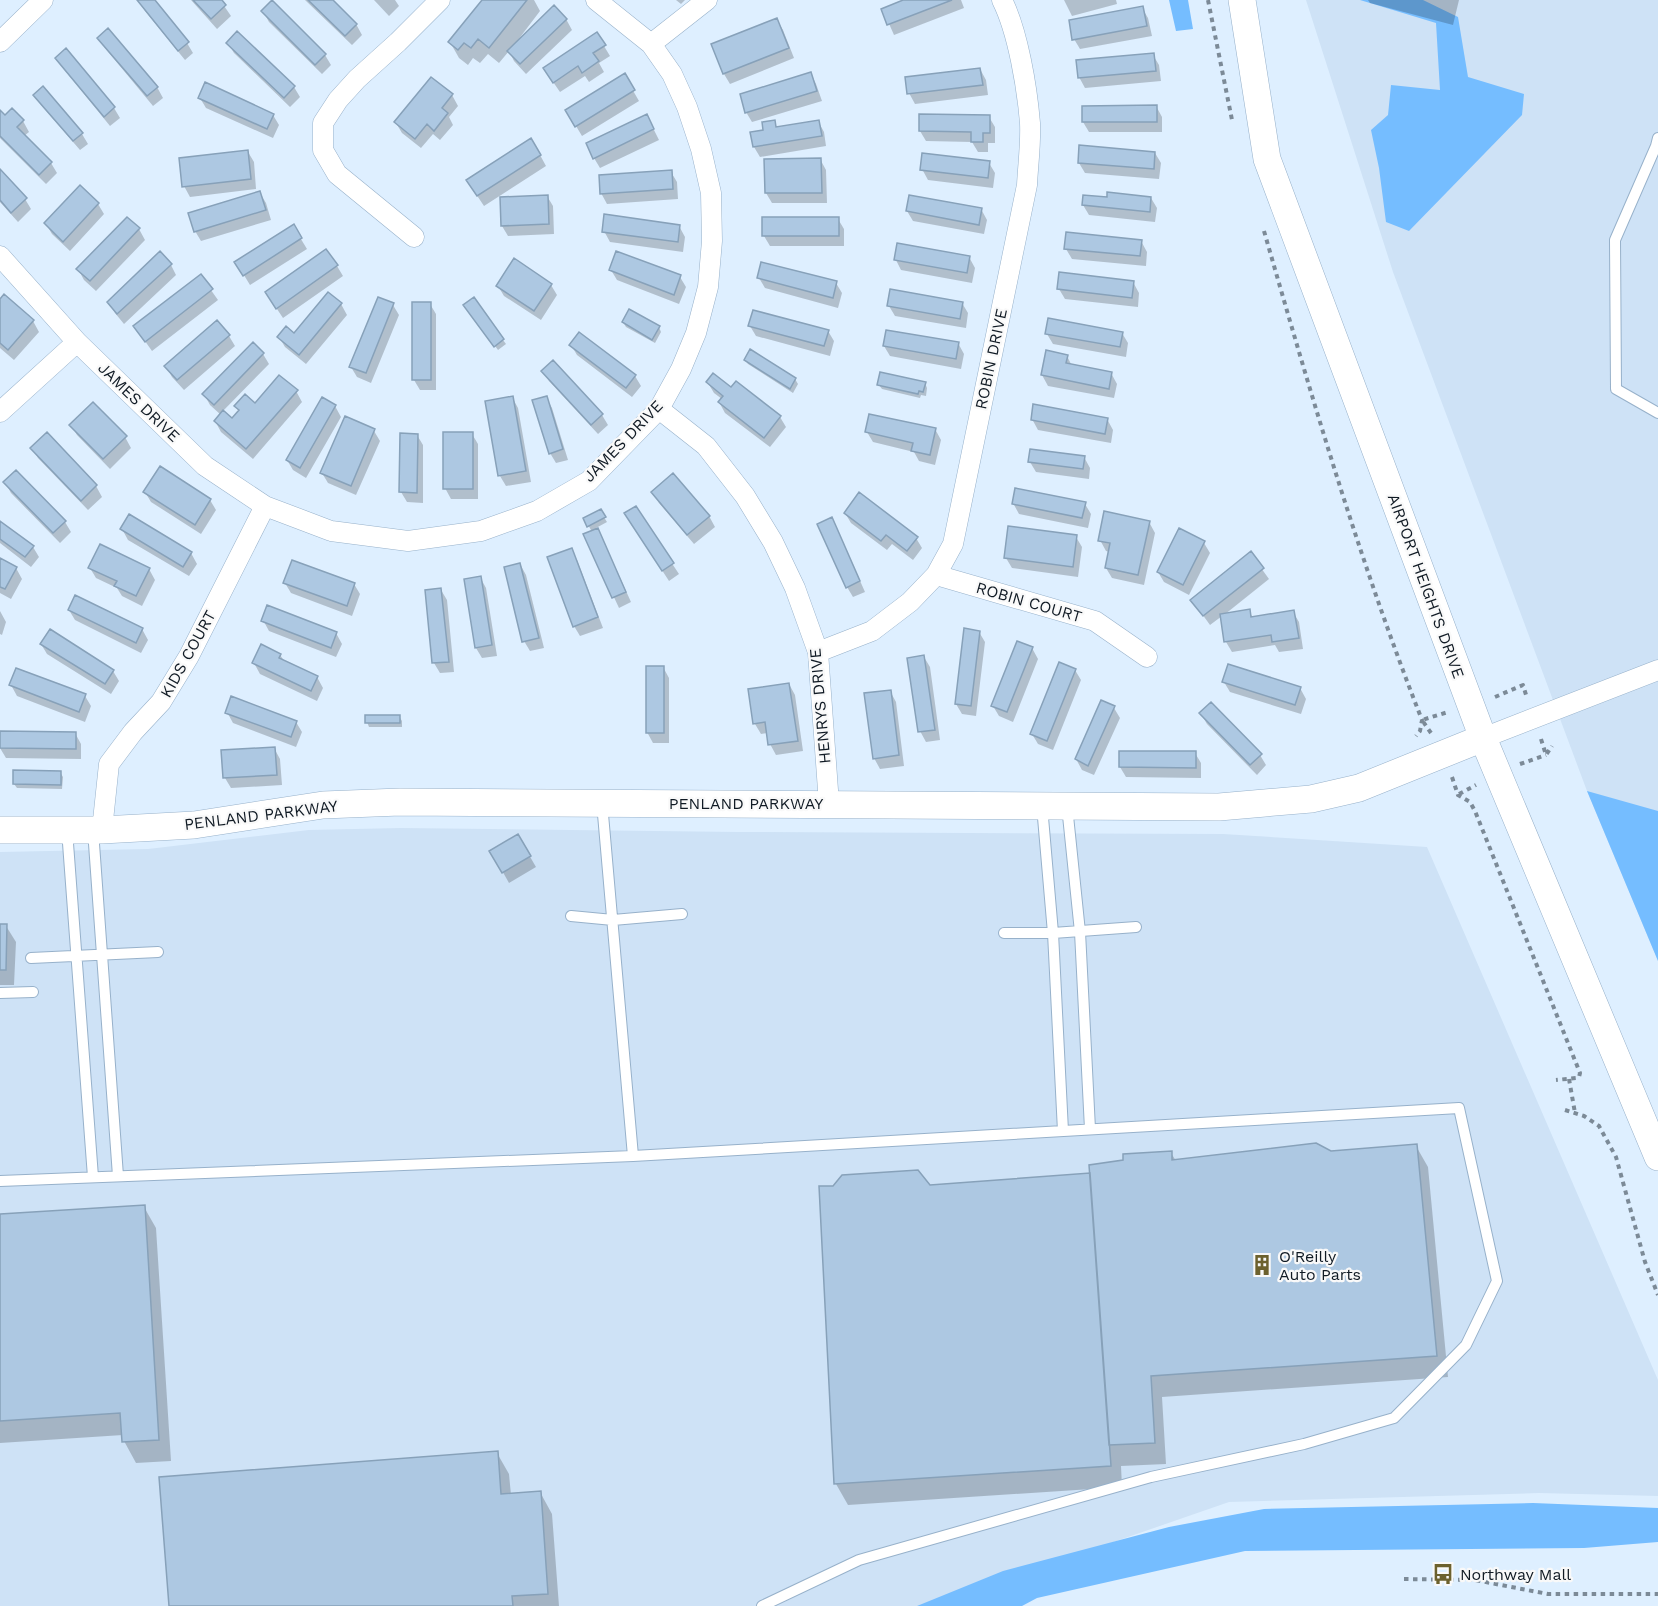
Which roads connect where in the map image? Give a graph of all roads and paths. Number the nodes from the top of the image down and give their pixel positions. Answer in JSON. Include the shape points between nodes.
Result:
{"nodes":[{"id":1,"x":43,"y":0,"type":"edge"},
{"id":2,"x":440,"y":0,"type":"edge"},
{"id":3,"x":596,"y":0,"type":"edge"},
{"id":4,"x":707,"y":0,"type":"edge"},
{"id":5,"x":1002,"y":0,"type":"edge"},
{"id":6,"x":1208,"y":0,"type":"edge"},
{"id":7,"x":1242,"y":0,"type":"edge"},
{"id":8,"x":0,"y":42,"type":"edge"},
{"id":9,"x":651,"y":44,"type":"junction"},
{"id":10,"x":1234,"y":125,"type":"dead end"},
{"id":11,"x":1658,"y":138,"type":"edge"},
{"id":12,"x":1263,"y":227,"type":"dead end"},
{"id":13,"x":414,"y":237,"type":"dead end"},
{"id":14,"x":0,"y":256,"type":"edge"},
{"id":15,"x":77,"y":342,"type":"junction"},
{"id":16,"x":659,"y":409,"type":"junction"},
{"id":17,"x":0,"y":412,"type":"edge"},
{"id":18,"x":1658,"y":413,"type":"edge"},
{"id":19,"x":265,"y":506,"type":"junction"},
{"id":20,"x":936,"y":575,"type":"junction"},
{"id":21,"x":818,"y":652,"type":"junction"},
{"id":22,"x":1147,"y":657,"type":"dead end"},
{"id":23,"x":1658,"y":670,"type":"edge"},
{"id":24,"x":1414,"y":738,"type":"dead end"},
{"id":25,"x":1483,"y":738,"type":"junction"},
{"id":26,"x":1458,"y":795,"type":"dead end"},
{"id":27,"x":602,"y":803,"type":"junction"},
{"id":28,"x":829,"y":804,"type":"junction"},
{"id":29,"x":1054,"y":805,"type":"junction"},
{"id":30,"x":0,"y":830,"type":"edge"},
{"id":31,"x":87,"y":830,"type":"junction"},
{"id":32,"x":682,"y":914,"type":"dead end"},
{"id":33,"x":571,"y":916,"type":"dead end"},
{"id":34,"x":613,"y":920,"type":"junction"},
{"id":35,"x":1136,"y":927,"type":"dead end"},
{"id":36,"x":1080,"y":932,"type":"junction"},
{"id":37,"x":1004,"y":933,"type":"dead end"},
{"id":38,"x":1053,"y":933,"type":"junction"},
{"id":39,"x":158,"y":952,"type":"dead end"},
{"id":40,"x":102,"y":954,"type":"junction"},
{"id":41,"x":76,"y":956,"type":"junction"},
{"id":42,"x":31,"y":958,"type":"dead end"},
{"id":43,"x":33,"y":992,"type":"dead end"},
{"id":44,"x":0,"y":993,"type":"edge"},
{"id":45,"x":1569,"y":1079,"type":"junction"},
{"id":46,"x":1556,"y":1080,"type":"dead end"},
{"id":47,"x":1565,"y":1110,"type":"dead end"},
{"id":48,"x":1575,"y":1113,"type":"junction"},
{"id":49,"x":1090,"y":1129,"type":"junction"},
{"id":50,"x":1063,"y":1131,"type":"junction"},
{"id":51,"x":633,"y":1155,"type":"junction"},
{"id":52,"x":1658,"y":1157,"type":"edge"},
{"id":53,"x":118,"y":1176,"type":"junction"},
{"id":54,"x":93,"y":1177,"type":"junction"},
{"id":55,"x":0,"y":1181,"type":"edge"},
{"id":56,"x":1658,"y":1295,"type":"edge"},
{"id":57,"x":1404,"y":1579,"type":"dead end"},
{"id":58,"x":1658,"y":1594,"type":"edge"},
{"id":59,"x":762,"y":1606,"type":"edge"}],
"edges":[{"from":1,"to":8,"type":"street"},
{"from":2,"to":13,"type":"street","via":[[357,79],[323,123],[323,150],[337,174]]},
{"from":3,"to":9,"type":"street","name":"JAMES DRIVE"},
{"from":4,"to":9,"type":"street"},
{"from":5,"to":20,"type":"street","name":"ROBIN DRIVE","via":[[1023,68],[1030,125],[1027,185],[953,544]]},
{"from":6,"to":10,"type":"path"},
{"from":7,"to":25,"type":"street","name":"AIRPORT HEIGHTS DRIVE","via":[[1267,159]]},
{"from":9,"to":16,"type":"street","name":"JAMES DRIVE","via":[[672,74],[687,107],[711,193],[708,287],[696,333]]},
{"from":11,"to":18,"type":"lane","via":[[1615,240],[1615,263],[1616,389]]},
{"from":12,"to":24,"type":"path","via":[[1368,573],[1422,720]]},
{"from":14,"to":15,"type":"street","name":"JAMES DRIVE"},
{"from":15,"to":17,"type":"street"},
{"from":15,"to":19,"type":"street","name":"JAMES DRIVE","via":[[205,466]]},
{"from":16,"to":19,"type":"street","name":"JAMES DRIVE","via":[[589,480],[537,511],[481,531],[408,541],[330,531]]},
{"from":16,"to":21,"type":"street","name":"HENRYS DRIVE","via":[[706,446],[745,496],[787,570]]},
{"from":19,"to":31,"type":"street","name":"KIDS COURT","via":[[167,693],[109,764]]},
{"from":20,"to":21,"type":"street","name":"ROBIN DRIVE","via":[[910,603],[872,630]]},
{"from":20,"to":22,"type":"street","name":"ROBIN COURT","via":[[1095,621]]},
{"from":21,"to":28,"type":"street","name":"HENRYS DRIVE"},
{"from":23,"to":25,"type":"street"},
{"from":25,"to":29,"type":"street","name":"PENLAND PARKWAY","via":[[1359,788],[1311,799],[1220,807]]},
{"from":25,"to":52,"type":"street","name":"AIRPORT HEIGHTS DRIVE"},
{"from":26,"to":45,"type":"path","via":[[1470,801],[1475,811],[1578,1068],[1579,1077]]},
{"from":27,"to":28,"type":"street","name":"PENLAND PARKWAY"},
{"from":27,"to":31,"type":"street","name":"PENLAND PARKWAY","via":[[400,801],[322,805],[194,825]]},
{"from":27,"to":34,"type":"lane"},
{"from":28,"to":29,"type":"street","name":"PENLAND PARKWAY"},
{"from":29,"to":36,"type":"lane"},
{"from":29,"to":38,"type":"lane"},
{"from":30,"to":31,"type":"street","name":"PENLAND PARKWAY"},
{"from":31,"to":40,"type":"lane"},
{"from":31,"to":41,"type":"lane"},
{"from":32,"to":34,"type":"lane"},
{"from":33,"to":34,"type":"lane"},
{"from":34,"to":51,"type":"lane"},
{"from":35,"to":36,"type":"lane"},
{"from":36,"to":38,"type":"lane"},
{"from":36,"to":49,"type":"lane"},
{"from":37,"to":38,"type":"lane"},
{"from":38,"to":50,"type":"lane"},
{"from":39,"to":40,"type":"lane"},
{"from":40,"to":41,"type":"lane"},
{"from":40,"to":53,"type":"lane"},
{"from":41,"to":42,"type":"lane"},
{"from":41,"to":54,"type":"lane"},
{"from":43,"to":44,"type":"lane"},
{"from":45,"to":46,"type":"path"},
{"from":45,"to":48,"type":"path"},
{"from":47,"to":48,"type":"path"},
{"from":48,"to":56,"type":"path","via":[[1599,1126],[1616,1157]]},
{"from":49,"to":50,"type":"lane"},
{"from":49,"to":59,"type":"lane","via":[[1459,1108],[1497,1281],[1467,1345],[1394,1418],[1304,1444],[1151,1477],[859,1560]]},
{"from":50,"to":51,"type":"lane"},
{"from":51,"to":53,"type":"lane"},
{"from":53,"to":54,"type":"lane"},
{"from":54,"to":55,"type":"lane"},
{"from":57,"to":58,"type":"path","via":[[1475,1580],[1548,1594]]}]}
